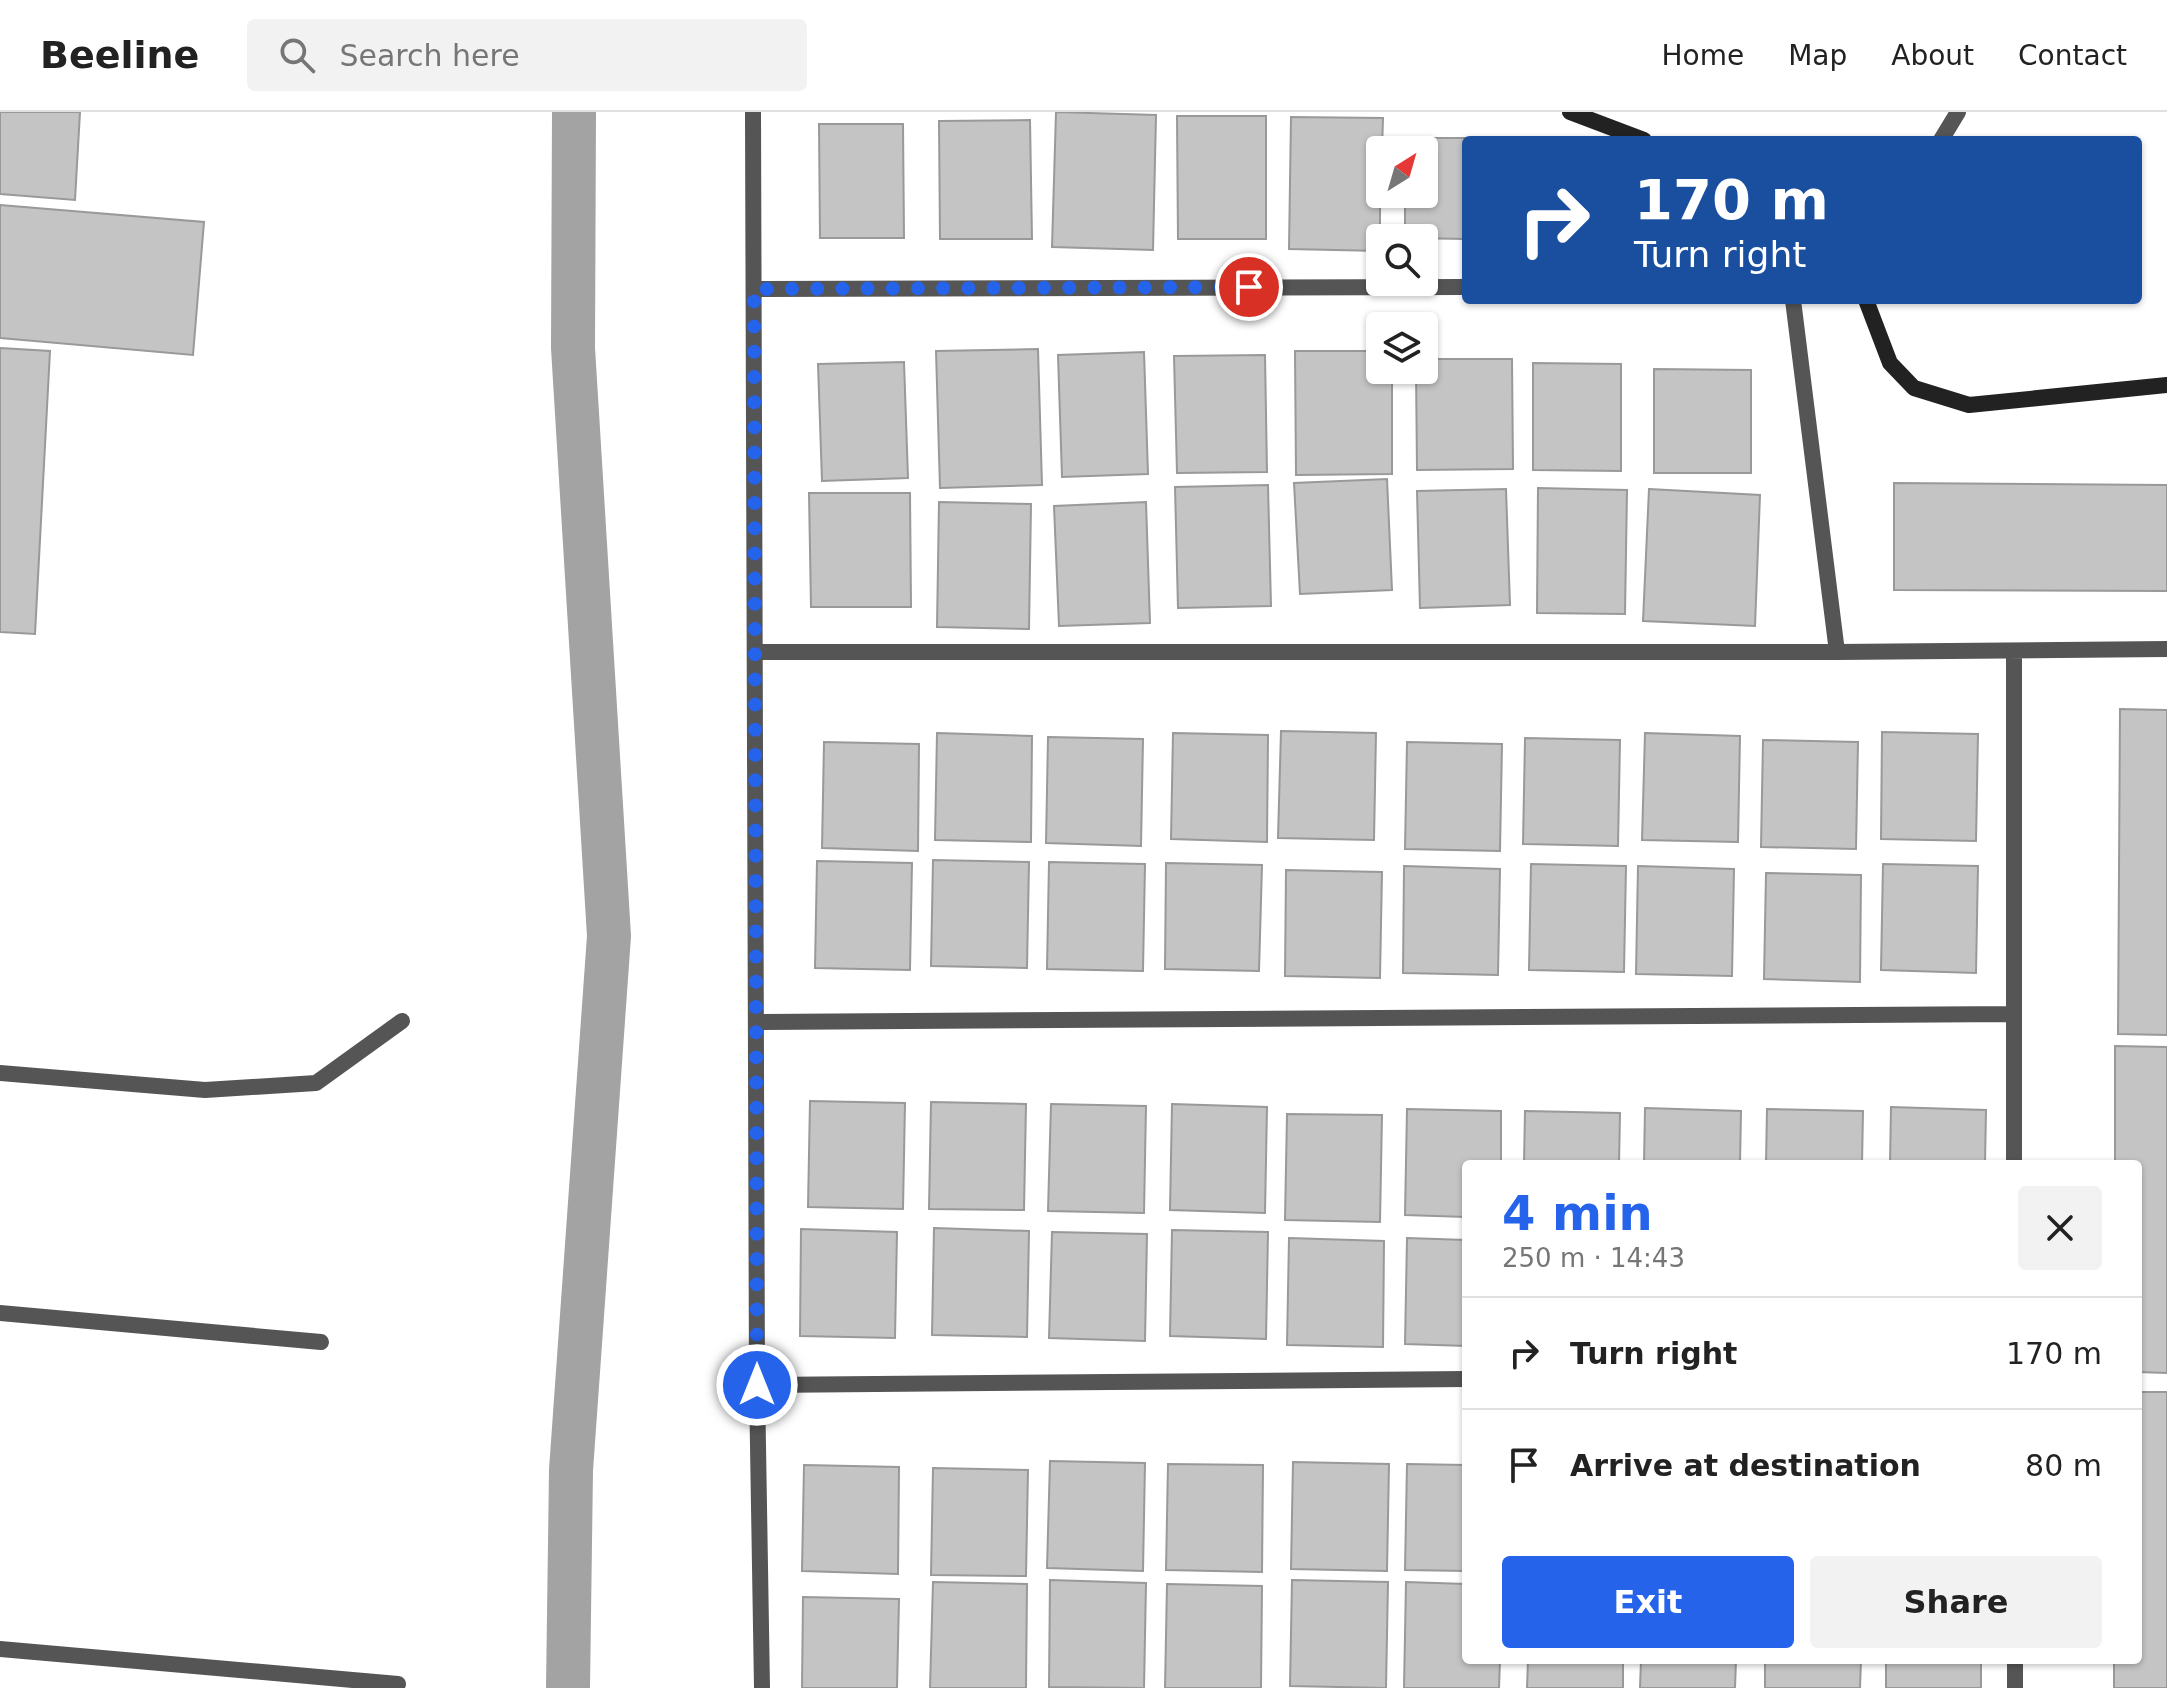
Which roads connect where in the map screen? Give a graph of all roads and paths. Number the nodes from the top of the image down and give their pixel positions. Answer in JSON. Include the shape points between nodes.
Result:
{"nodes":[{"id":1,"x":753,"y":112,"type":"edge"},
{"id":2,"x":1570,"y":112,"type":"edge"},
{"id":3,"x":1958,"y":112,"type":"edge"},
{"id":4,"x":1633,"y":136,"type":"edge"},
{"id":5,"x":1943,"y":136,"type":"edge"},
{"id":6,"x":1462,"y":287,"type":"edge"},
{"id":7,"x":754,"y":289,"type":"junction"},
{"id":8,"x":1794,"y":304,"type":"edge"},
{"id":9,"x":1868,"y":304,"type":"edge"},
{"id":10,"x":2167,"y":385,"type":"edge"},
{"id":11,"x":2167,"y":649,"type":"edge"},
{"id":12,"x":755,"y":652,"type":"junction"},
{"id":13,"x":1837,"y":652,"type":"junction"},
{"id":14,"x":2014,"y":652,"type":"junction"},
{"id":15,"x":2014,"y":1014,"type":"junction"},
{"id":16,"x":402,"y":1021,"type":"dead end"},
{"id":17,"x":756,"y":1022,"type":"junction"},
{"id":18,"x":0,"y":1073,"type":"edge"},
{"id":19,"x":2014,"y":1160,"type":"edge"},
{"id":20,"x":0,"y":1313,"type":"edge"},
{"id":21,"x":321,"y":1342,"type":"dead end"},
{"id":22,"x":1462,"y":1379,"type":"edge"},
{"id":23,"x":757,"y":1385,"type":"junction"},
{"id":24,"x":0,"y":1649,"type":"edge"},
{"id":25,"x":2015,"y":1664,"type":"edge"},
{"id":26,"x":398,"y":1684,"type":"dead end"},
{"id":27,"x":762,"y":1688,"type":"edge"},
{"id":28,"x":2015,"y":1688,"type":"edge"}],
"edges":[{"from":1,"to":7,"type":"street"},
{"from":2,"to":4,"type":"street"},
{"from":3,"to":5,"type":"street"},
{"from":6,"to":7,"type":"street"},
{"from":7,"to":12,"type":"street"},
{"from":8,"to":13,"type":"street"},
{"from":9,"to":10,"type":"street","via":[[1890,363],[1914,388],[1969,405]]},
{"from":11,"to":14,"type":"street"},
{"from":12,"to":13,"type":"street"},
{"from":12,"to":17,"type":"street"},
{"from":13,"to":14,"type":"street"},
{"from":14,"to":15,"type":"street"},
{"from":15,"to":17,"type":"street"},
{"from":15,"to":19,"type":"street"},
{"from":16,"to":18,"type":"street","via":[[316,1083],[205,1090]]},
{"from":17,"to":23,"type":"street"},
{"from":20,"to":21,"type":"street"},
{"from":22,"to":23,"type":"street"},
{"from":23,"to":27,"type":"street"},
{"from":24,"to":26,"type":"street"},
{"from":25,"to":28,"type":"street"}]}
